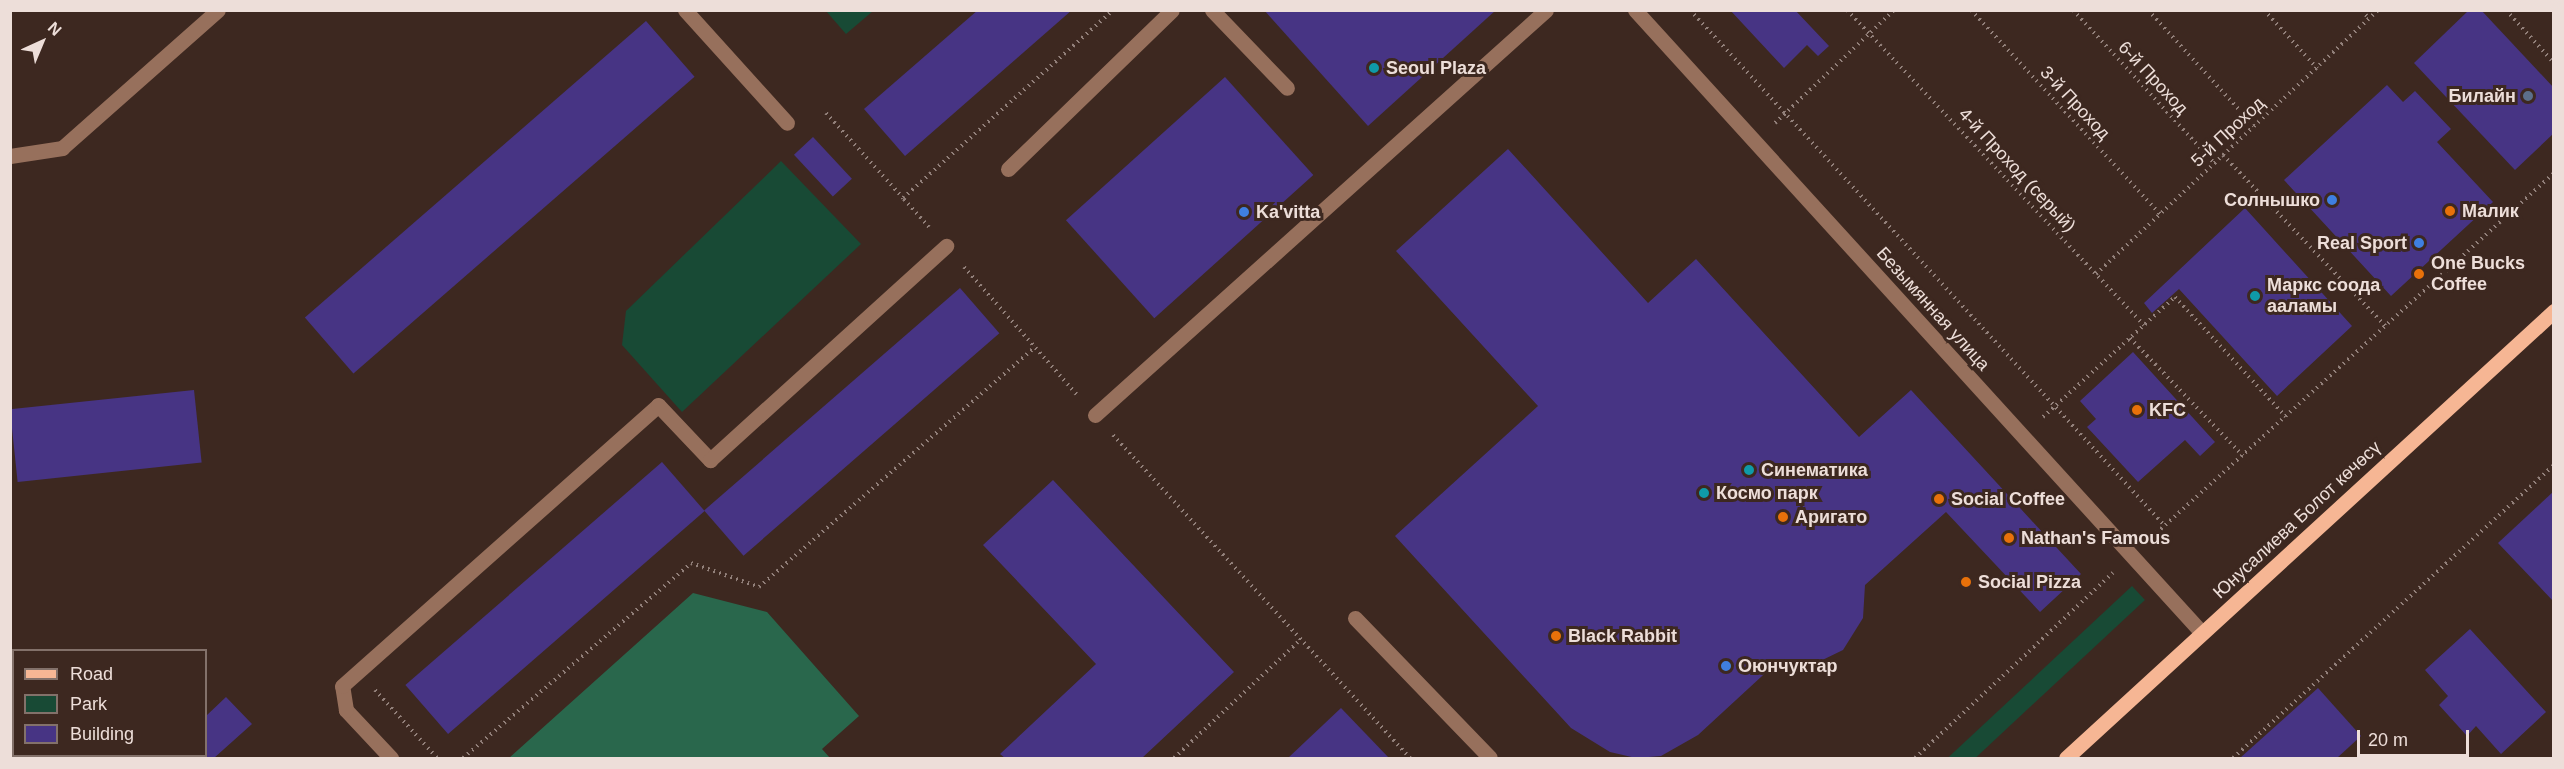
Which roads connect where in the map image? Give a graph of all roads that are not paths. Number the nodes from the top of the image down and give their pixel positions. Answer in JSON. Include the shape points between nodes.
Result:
{"nodes":[{"id":1,"x":218,"y":10,"type":"edge"},
{"id":2,"x":686,"y":10,"type":"edge"},
{"id":3,"x":1172,"y":10,"type":"edge"},
{"id":4,"x":1212,"y":10,"type":"edge"},
{"id":5,"x":1546,"y":10,"type":"edge"},
{"id":6,"x":1635,"y":10,"type":"edge"},
{"id":7,"x":1287,"y":88,"type":"dead end"},
{"id":8,"x":786,"y":123,"type":"dead end"},
{"id":9,"x":10,"y":156,"type":"edge"},
{"id":10,"x":1008,"y":169,"type":"dead end"},
{"id":11,"x":946,"y":246,"type":"road end"},
{"id":12,"x":2553,"y":311,"type":"edge"},
{"id":13,"x":1095,"y":415,"type":"road end"},
{"id":14,"x":1355,"y":618,"type":"dead end"},
{"id":15,"x":2202,"y":633,"type":"junction"},
{"id":16,"x":391,"y":759,"type":"edge"},
{"id":17,"x":1490,"y":759,"type":"edge"},
{"id":18,"x":2066,"y":759,"type":"edge"}],
"edges":[{"from":1,"to":9,"type":"street","via":[[62,148]]},
{"from":2,"to":8,"type":"street"},
{"from":3,"to":10,"type":"street"},
{"from":4,"to":7,"type":"street"},
{"from":5,"to":13,"type":"street"},
{"from":6,"to":15,"type":"street","name":"Безымянная улица"},
{"from":11,"to":16,"type":"street","via":[[710,460],[658,405],[342,686],[346,710]]},
{"from":12,"to":15,"type":"main road","name":"Юнусалиева Болот көчөсү"},
{"from":14,"to":17,"type":"street"},
{"from":15,"to":18,"type":"main road","name":"Юнусалиева Болот көчөсү"}]}
